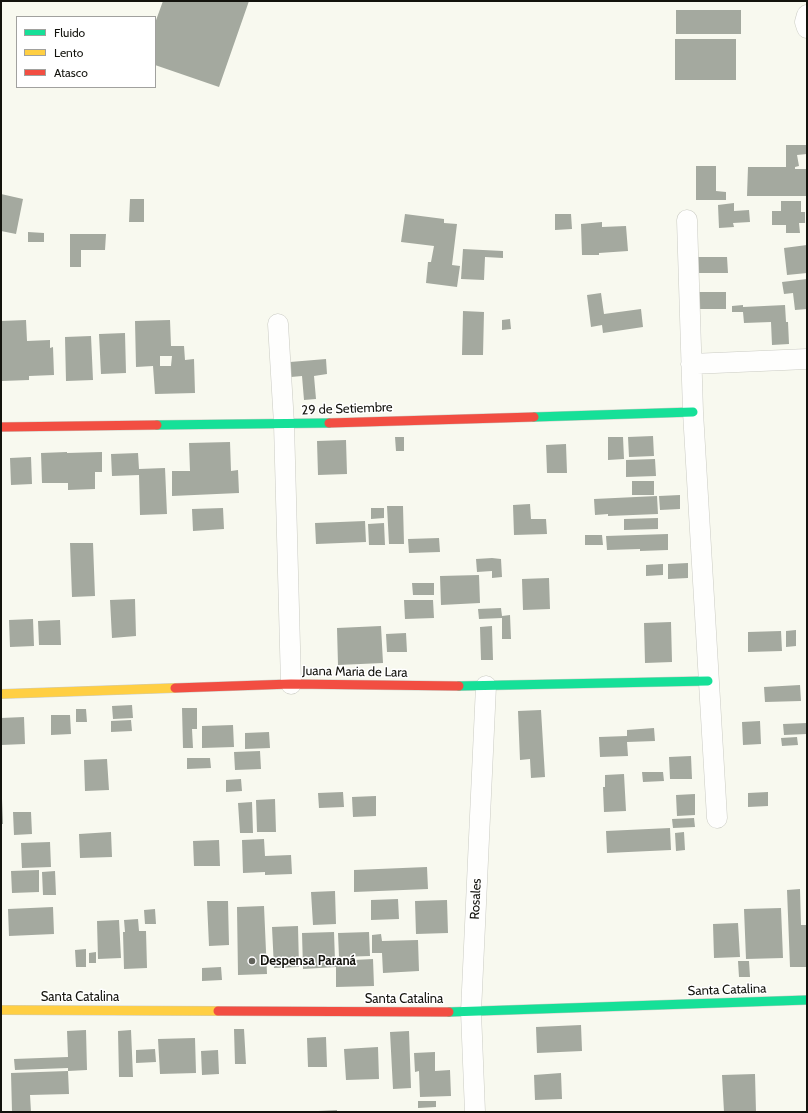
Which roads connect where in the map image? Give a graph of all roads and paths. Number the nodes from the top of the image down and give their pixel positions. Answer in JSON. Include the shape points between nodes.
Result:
{"nodes":[{"id":1,"x":807,"y":15,"type":"edge"},
{"id":2,"x":807,"y":28,"type":"edge"},
{"id":3,"x":687,"y":220,"type":"dead end"},
{"id":4,"x":278,"y":324,"type":"dead end"},
{"id":5,"x":807,"y":359,"type":"edge"},
{"id":6,"x":691,"y":364,"type":"junction"},
{"id":7,"x":693,"y":412,"type":"junction"},
{"id":8,"x":284,"y":424,"type":"junction"},
{"id":9,"x":1,"y":427,"type":"edge"},
{"id":10,"x":708,"y":681,"type":"junction"},
{"id":11,"x":291,"y":684,"type":"junction"},
{"id":12,"x":486,"y":686,"type":"junction"},
{"id":13,"x":1,"y":694,"type":"edge"},
{"id":14,"x":717,"y":818,"type":"dead end"},
{"id":15,"x":807,"y":1000,"type":"edge"},
{"id":16,"x":1,"y":1010,"type":"edge"},
{"id":17,"x":471,"y":1012,"type":"junction"},
{"id":18,"x":475,"y":1112,"type":"edge"}],
"edges":[{"from":1,"to":2,"type":"street"},
{"from":3,"to":6,"type":"street"},
{"from":4,"to":8,"type":"street"},
{"from":5,"to":6,"type":"street"},
{"from":6,"to":7,"type":"street"},
{"from":7,"to":8,"type":"street","name":"29 de Setiembre"},
{"from":7,"to":10,"type":"street"},
{"from":8,"to":9,"type":"street","name":"29 de Setiembre"},
{"from":8,"to":11,"type":"street"},
{"from":10,"to":12,"type":"street","name":"Juana Maria de Lara"},
{"from":10,"to":14,"type":"street"},
{"from":11,"to":12,"type":"street","name":"Juana Maria de Lara"},
{"from":11,"to":13,"type":"street","name":"Juana Maria de Lara"},
{"from":12,"to":17,"type":"street","name":"Rosales"},
{"from":15,"to":17,"type":"street","name":"Santa Catalina"},
{"from":16,"to":17,"type":"street","name":"Santa Catalina"},
{"from":17,"to":18,"type":"street","name":"Rosales"}]}
